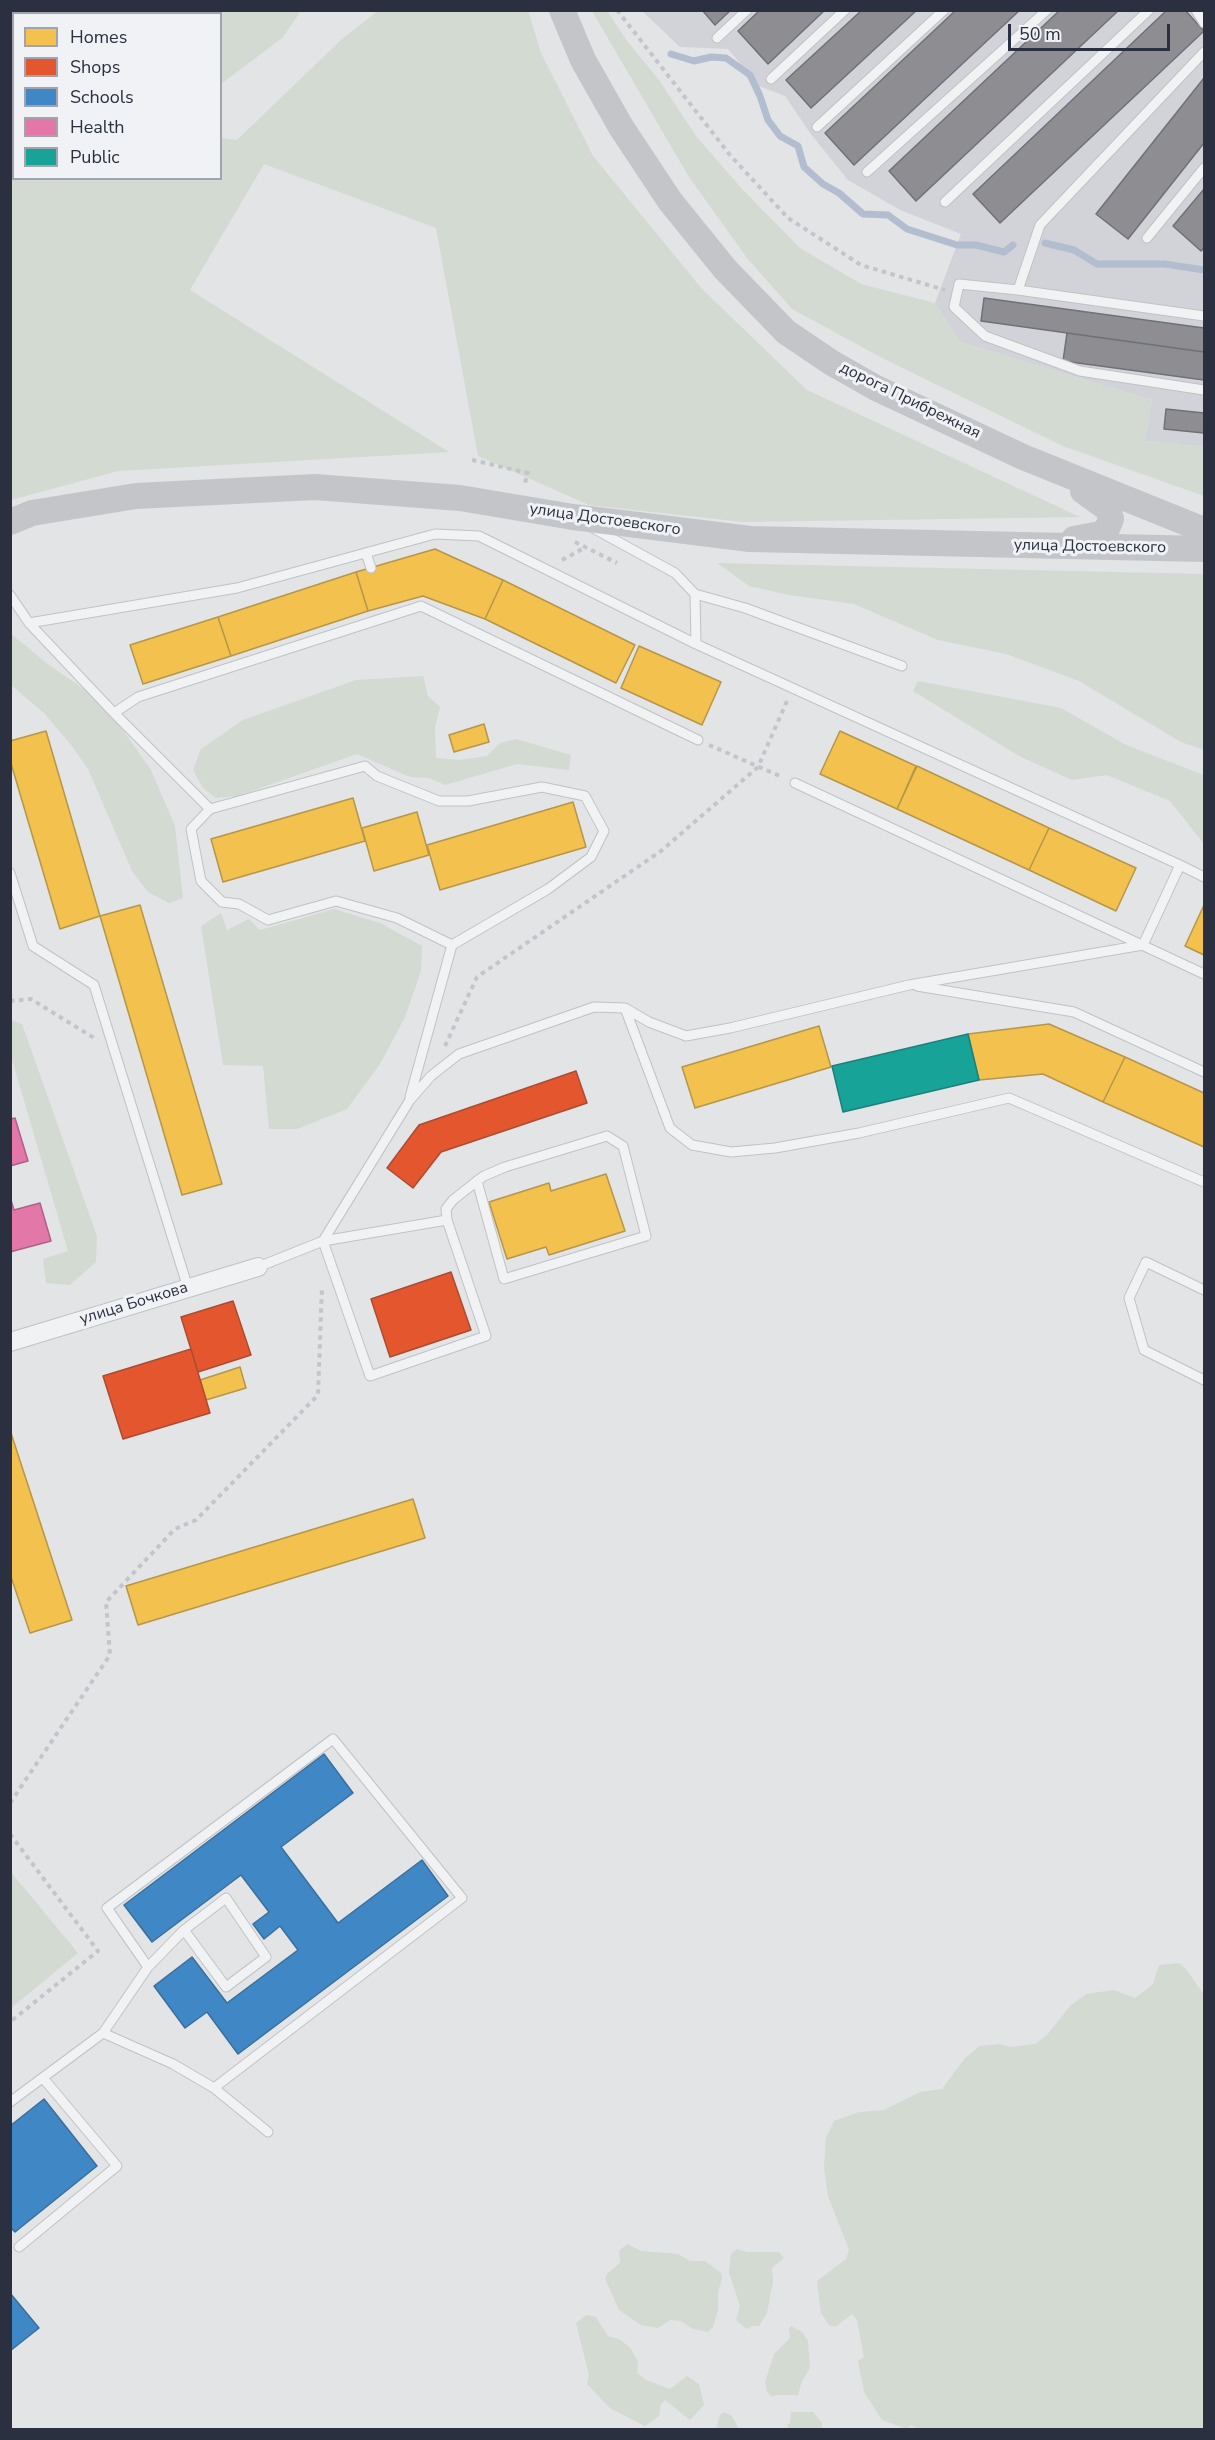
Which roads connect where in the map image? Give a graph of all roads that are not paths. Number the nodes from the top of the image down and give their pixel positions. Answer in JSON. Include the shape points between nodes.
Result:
{"nodes":[{"id":1,"x":562,"y":10,"type":"edge"},
{"id":2,"x":747,"y":10,"type":"edge"},
{"id":3,"x":845,"y":10,"type":"edge"},
{"id":4,"x":944,"y":10,"type":"edge"},
{"id":5,"x":1047,"y":10,"type":"edge"},
{"id":6,"x":1149,"y":10,"type":"edge"},
{"id":7,"x":1196,"y":10,"type":"edge"},
{"id":8,"x":1204,"y":23,"type":"edge"},
{"id":9,"x":717,"y":38,"type":"dead end"},
{"id":10,"x":1204,"y":52,"type":"edge"},
{"id":11,"x":771,"y":79,"type":"dead end"},
{"id":12,"x":817,"y":127,"type":"dead end"},
{"id":13,"x":1204,"y":168,"type":"edge"},
{"id":14,"x":867,"y":172,"type":"dead end"},
{"id":15,"x":945,"y":202,"type":"dead end"},
{"id":16,"x":1147,"y":238,"type":"dead end"},
{"id":17,"x":1018,"y":290,"type":"junction"},
{"id":18,"x":1204,"y":316,"type":"edge"},
{"id":19,"x":1204,"y":390,"type":"edge"},
{"id":20,"x":1023,"y":457,"type":"junction"},
{"id":21,"x":573,"y":517,"type":"junction"},
{"id":22,"x":10,"y":522,"type":"edge"},
{"id":23,"x":1204,"y":530,"type":"edge"},
{"id":24,"x":1018,"y":546,"type":"junction"},
{"id":25,"x":1204,"y":549,"type":"edge"},
{"id":26,"x":366,"y":553,"type":"junction"},
{"id":27,"x":371,"y":568,"type":"dead end"},
{"id":28,"x":694,"y":594,"type":"junction"},
{"id":29,"x":10,"y":595,"type":"edge"},
{"id":30,"x":383,"y":607,"type":"dead end"},
{"id":31,"x":386,"y":617,"type":"junction"},
{"id":32,"x":29,"y":623,"type":"junction"},
{"id":33,"x":696,"y":644,"type":"junction"},
{"id":34,"x":902,"y":666,"type":"dead end"},
{"id":35,"x":114,"y":713,"type":"junction"},
{"id":36,"x":698,"y":740,"type":"road end"},
{"id":37,"x":795,"y":783,"type":"road end"},
{"id":38,"x":210,"y":809,"type":"junction"},
{"id":39,"x":1180,"y":865,"type":"junction"},
{"id":40,"x":10,"y":873,"type":"edge"},
{"id":41,"x":1204,"y":877,"type":"edge"},
{"id":42,"x":452,"y":945,"type":"junction"},
{"id":43,"x":1143,"y":945,"type":"junction"},
{"id":44,"x":1204,"y":974,"type":"edge"},
{"id":45,"x":909,"y":984,"type":"junction"},
{"id":46,"x":625,"y":1008,"type":"junction"},
{"id":47,"x":1204,"y":1072,"type":"edge"},
{"id":48,"x":410,"y":1100,"type":"junction"},
{"id":49,"x":477,"y":1181,"type":"junction"},
{"id":50,"x":1204,"y":1182,"type":"edge"},
{"id":51,"x":447,"y":1220,"type":"junction"},
{"id":52,"x":323,"y":1241,"type":"junction"},
{"id":53,"x":258,"y":1267,"type":"joint"},
{"id":54,"x":188,"y":1288,"type":"junction"},
{"id":55,"x":1204,"y":1290,"type":"edge"},
{"id":56,"x":10,"y":1342,"type":"edge"},
{"id":57,"x":1204,"y":1380,"type":"edge"},
{"id":58,"x":184,"y":1930,"type":"junction"},
{"id":59,"x":148,"y":1967,"type":"junction"},
{"id":60,"x":103,"y":2033,"type":"junction"},
{"id":61,"x":43,"y":2078,"type":"junction"},
{"id":62,"x":214,"y":2088,"type":"junction"},
{"id":63,"x":10,"y":2102,"type":"edge"},
{"id":64,"x":268,"y":2132,"type":"dead end"},
{"id":65,"x":19,"y":2247,"type":"dead end"}],
"edges":[{"from":1,"to":20,"type":"street","name":"дорога Прибрежная","via":[[583,60],[670,201],[725,268],[786,332],[867,383]]},
{"from":2,"to":9,"type":"lane"},
{"from":3,"to":11,"type":"lane"},
{"from":4,"to":12,"type":"lane"},
{"from":5,"to":14,"type":"lane"},
{"from":6,"to":15,"type":"lane"},
{"from":7,"to":8,"type":"lane"},
{"from":10,"to":17,"type":"lane","via":[[1040,225]]},
{"from":13,"to":16,"type":"lane"},
{"from":17,"to":18,"type":"lane"},
{"from":17,"to":19,"type":"lane","via":[[959,284],[954,307],[986,336],[1080,371]]},
{"from":20,"to":23,"type":"street","name":"дорога Прибрежная"},
{"from":20,"to":24,"type":"street","via":[[1091,496],[1108,509],[1111,519],[1100,534]]},
{"from":21,"to":22,"type":"street","name":"улица Достоевского","via":[[460,498],[315,487],[136,496],[32,513]]},
{"from":21,"to":24,"type":"street","name":"улица Достоевского","via":[[750,538]]},
{"from":21,"to":28,"type":"lane","via":[[675,573]]},
{"from":24,"to":25,"type":"street","name":"улица Достоевского"},
{"from":26,"to":27,"type":"lane"},
{"from":26,"to":32,"type":"lane","via":[[237,588]]},
{"from":26,"to":33,"type":"lane","via":[[435,534],[479,536]]},
{"from":28,"to":33,"type":"lane"},
{"from":28,"to":34,"type":"lane","via":[[745,608]]},
{"from":29,"to":32,"type":"lane"},
{"from":30,"to":31,"type":"lane"},
{"from":31,"to":35,"type":"lane","via":[[138,697]]},
{"from":31,"to":36,"type":"lane","via":[[422,606]]},
{"from":32,"to":35,"type":"lane"},
{"from":33,"to":39,"type":"lane"},
{"from":35,"to":38,"type":"lane"},
{"from":37,"to":43,"type":"lane"},
{"from":38,"to":42,"type":"lane","via":[[191,829],[201,881],[222,902],[239,904],[268,920],[336,901],[397,918]]},
{"from":38,"to":42,"type":"lane","via":[[365,766],[377,776],[439,801],[468,801],[542,787],[585,796],[604,831],[591,857],[548,889]]},
{"from":39,"to":41,"type":"lane"},
{"from":39,"to":43,"type":"lane"},
{"from":40,"to":54,"type":"lane","via":[[33,946],[94,985]]},
{"from":42,"to":48,"type":"lane"},
{"from":43,"to":44,"type":"lane"},
{"from":43,"to":45,"type":"lane"},
{"from":45,"to":46,"type":"lane","via":[[686,1036]]},
{"from":45,"to":47,"type":"lane","via":[[1074,1012]]},
{"from":46,"to":48,"type":"lane","via":[[594,1007],[459,1054],[431,1076]]},
{"from":46,"to":50,"type":"lane","via":[[670,1128],[692,1145],[731,1152],[775,1148],[1009,1098]]},
{"from":48,"to":52,"type":"lane"},
{"from":49,"to":49,"type":"lane","via":[[505,1167],[607,1136],[623,1146],[646,1236],[504,1279]]},
{"from":49,"to":51,"type":"lane","via":[[446,1209]]},
{"from":51,"to":52,"type":"lane"},
{"from":51,"to":52,"type":"lane","via":[[486,1336],[370,1376]]},
{"from":52,"to":53,"type":"lane"},
{"from":53,"to":54,"type":"street","name":"улица Бочкова"},
{"from":54,"to":56,"type":"street","name":"улица Бочкова"},
{"from":55,"to":57,"type":"lane","via":[[1146,1262],[1129,1298],[1144,1350]]},
{"from":58,"to":58,"type":"lane","via":[[226,1898],[266,1956],[226,1987]]},
{"from":58,"to":59,"type":"lane"},
{"from":59,"to":60,"type":"lane"},
{"from":59,"to":62,"type":"lane","via":[[107,1908],[333,1739],[462,1898]]},
{"from":60,"to":61,"type":"lane"},
{"from":60,"to":62,"type":"lane","via":[[173,2064]]},
{"from":61,"to":63,"type":"lane"},
{"from":61,"to":65,"type":"lane","via":[[117,2166]]},
{"from":62,"to":64,"type":"lane"}]}
